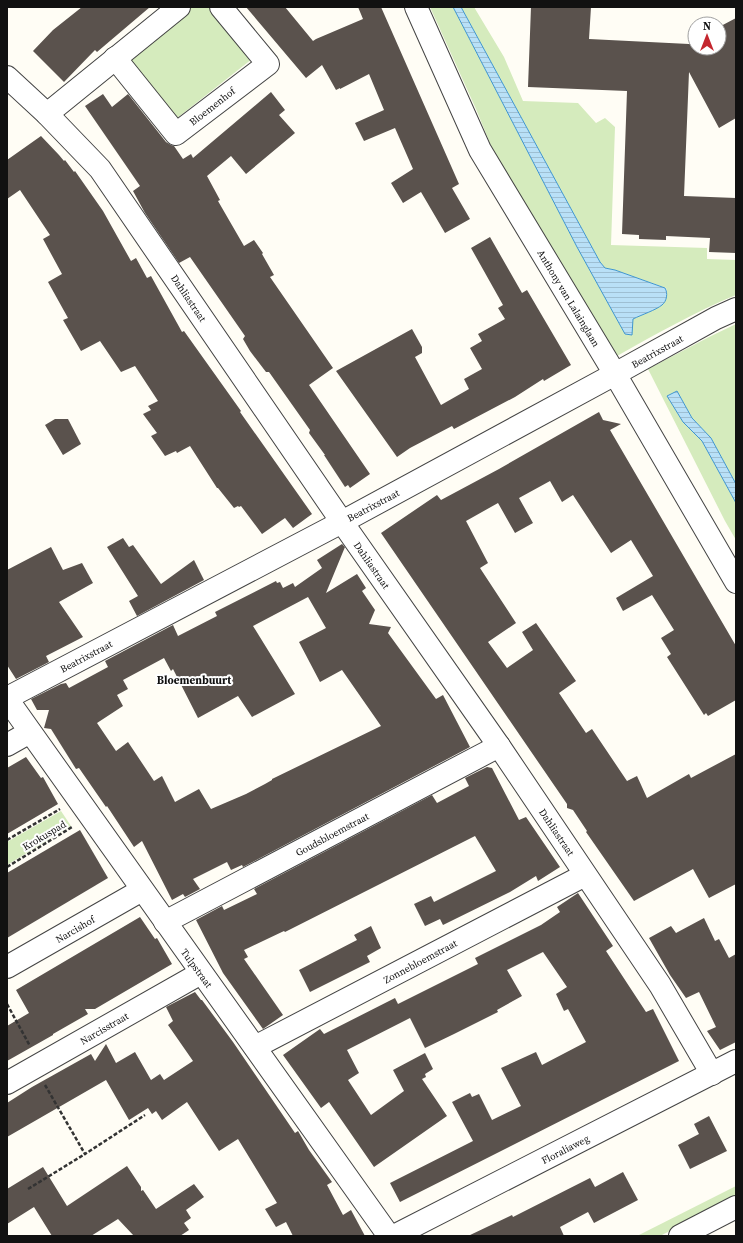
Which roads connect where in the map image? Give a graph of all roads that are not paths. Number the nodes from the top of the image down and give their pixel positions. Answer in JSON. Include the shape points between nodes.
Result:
{"nodes":[{"id":1,"x":180,"y":7,"type":"edge"},
{"id":2,"x":221,"y":7,"type":"edge"},
{"id":3,"x":416,"y":7,"type":"edge"},
{"id":4,"x":115,"y":58,"type":"junction"},
{"id":5,"x":7,"y":77,"type":"edge"},
{"id":6,"x":47,"y":114,"type":"junction"},
{"id":7,"x":736,"y":309,"type":"edge"},
{"id":8,"x":615,"y":374,"type":"junction"},
{"id":9,"x":342,"y":522,"type":"junction"},
{"id":10,"x":736,"y":582,"type":"edge"},
{"id":11,"x":7,"y":699,"type":"edge"},
{"id":12,"x":30,"y":732,"type":"junction"},
{"id":13,"x":7,"y":745,"type":"edge"},
{"id":14,"x":499,"y":746,"type":"junction"},
{"id":15,"x":585,"y":875,"type":"junction"},
{"id":16,"x":142,"y":890,"type":"junction"},
{"id":17,"x":165,"y":922,"type":"junction"},
{"id":18,"x":7,"y":967,"type":"edge"},
{"id":19,"x":201,"y":973,"type":"junction"},
{"id":20,"x":255,"y":1047,"type":"junction"},
{"id":21,"x":736,"y":1062,"type":"edge"},
{"id":22,"x":712,"y":1074,"type":"junction"},
{"id":23,"x":7,"y":1083,"type":"edge"},
{"id":24,"x":736,"y":1207,"type":"edge"},
{"id":25,"x":389,"y":1236,"type":"edge"},
{"id":26,"x":394,"y":1236,"type":"edge"},
{"id":27,"x":680,"y":1236,"type":"edge"}],
"edges":[{"from":1,"to":4,"type":"street"},
{"from":2,"to":4,"type":"street","name":"Bloemenhof","via":[[268,64],[176,134]]},
{"from":3,"to":8,"type":"street","name":"Anthony van Lalainglaan","via":[[480,150]]},
{"from":4,"to":6,"type":"street"},
{"from":5,"to":6,"type":"street","name":"Dahliastraat"},
{"from":6,"to":9,"type":"street","name":"Dahliastraat","via":[[100,169]]},
{"from":7,"to":8,"type":"street","name":"Beatrixstraat"},
{"from":8,"to":9,"type":"street","name":"Beatrixstraat"},
{"from":8,"to":10,"type":"street","name":"Anthony van Lalainglaan"},
{"from":9,"to":11,"type":"street","name":"Beatrixstraat"},
{"from":9,"to":14,"type":"street","name":"Dahliastraat"},
{"from":11,"to":12,"type":"street","name":"Tulpstraat"},
{"from":12,"to":13,"type":"street"},
{"from":12,"to":16,"type":"street","name":"Tulpstraat"},
{"from":14,"to":15,"type":"street","name":"Dahliastraat"},
{"from":14,"to":17,"type":"street","name":"Goudsbloemstraat"},
{"from":15,"to":20,"type":"street","name":"Zonnebloemstraat"},
{"from":15,"to":22,"type":"street","name":"Dahliastraat","via":[[660,985]]},
{"from":16,"to":17,"type":"street","name":"Tulpstraat"},
{"from":16,"to":18,"type":"street","name":"Narcishof"},
{"from":17,"to":19,"type":"street","name":"Tulpstraat"},
{"from":19,"to":20,"type":"street","name":"Tulpstraat"},
{"from":19,"to":23,"type":"street","name":"Narcisstraat"},
{"from":20,"to":25,"type":"street","name":"Tulpstraat"},
{"from":21,"to":22,"type":"street","name":"Floraliaweg"},
{"from":22,"to":26,"type":"street","name":"Floraliaweg"},
{"from":24,"to":27,"type":"street"}]}
